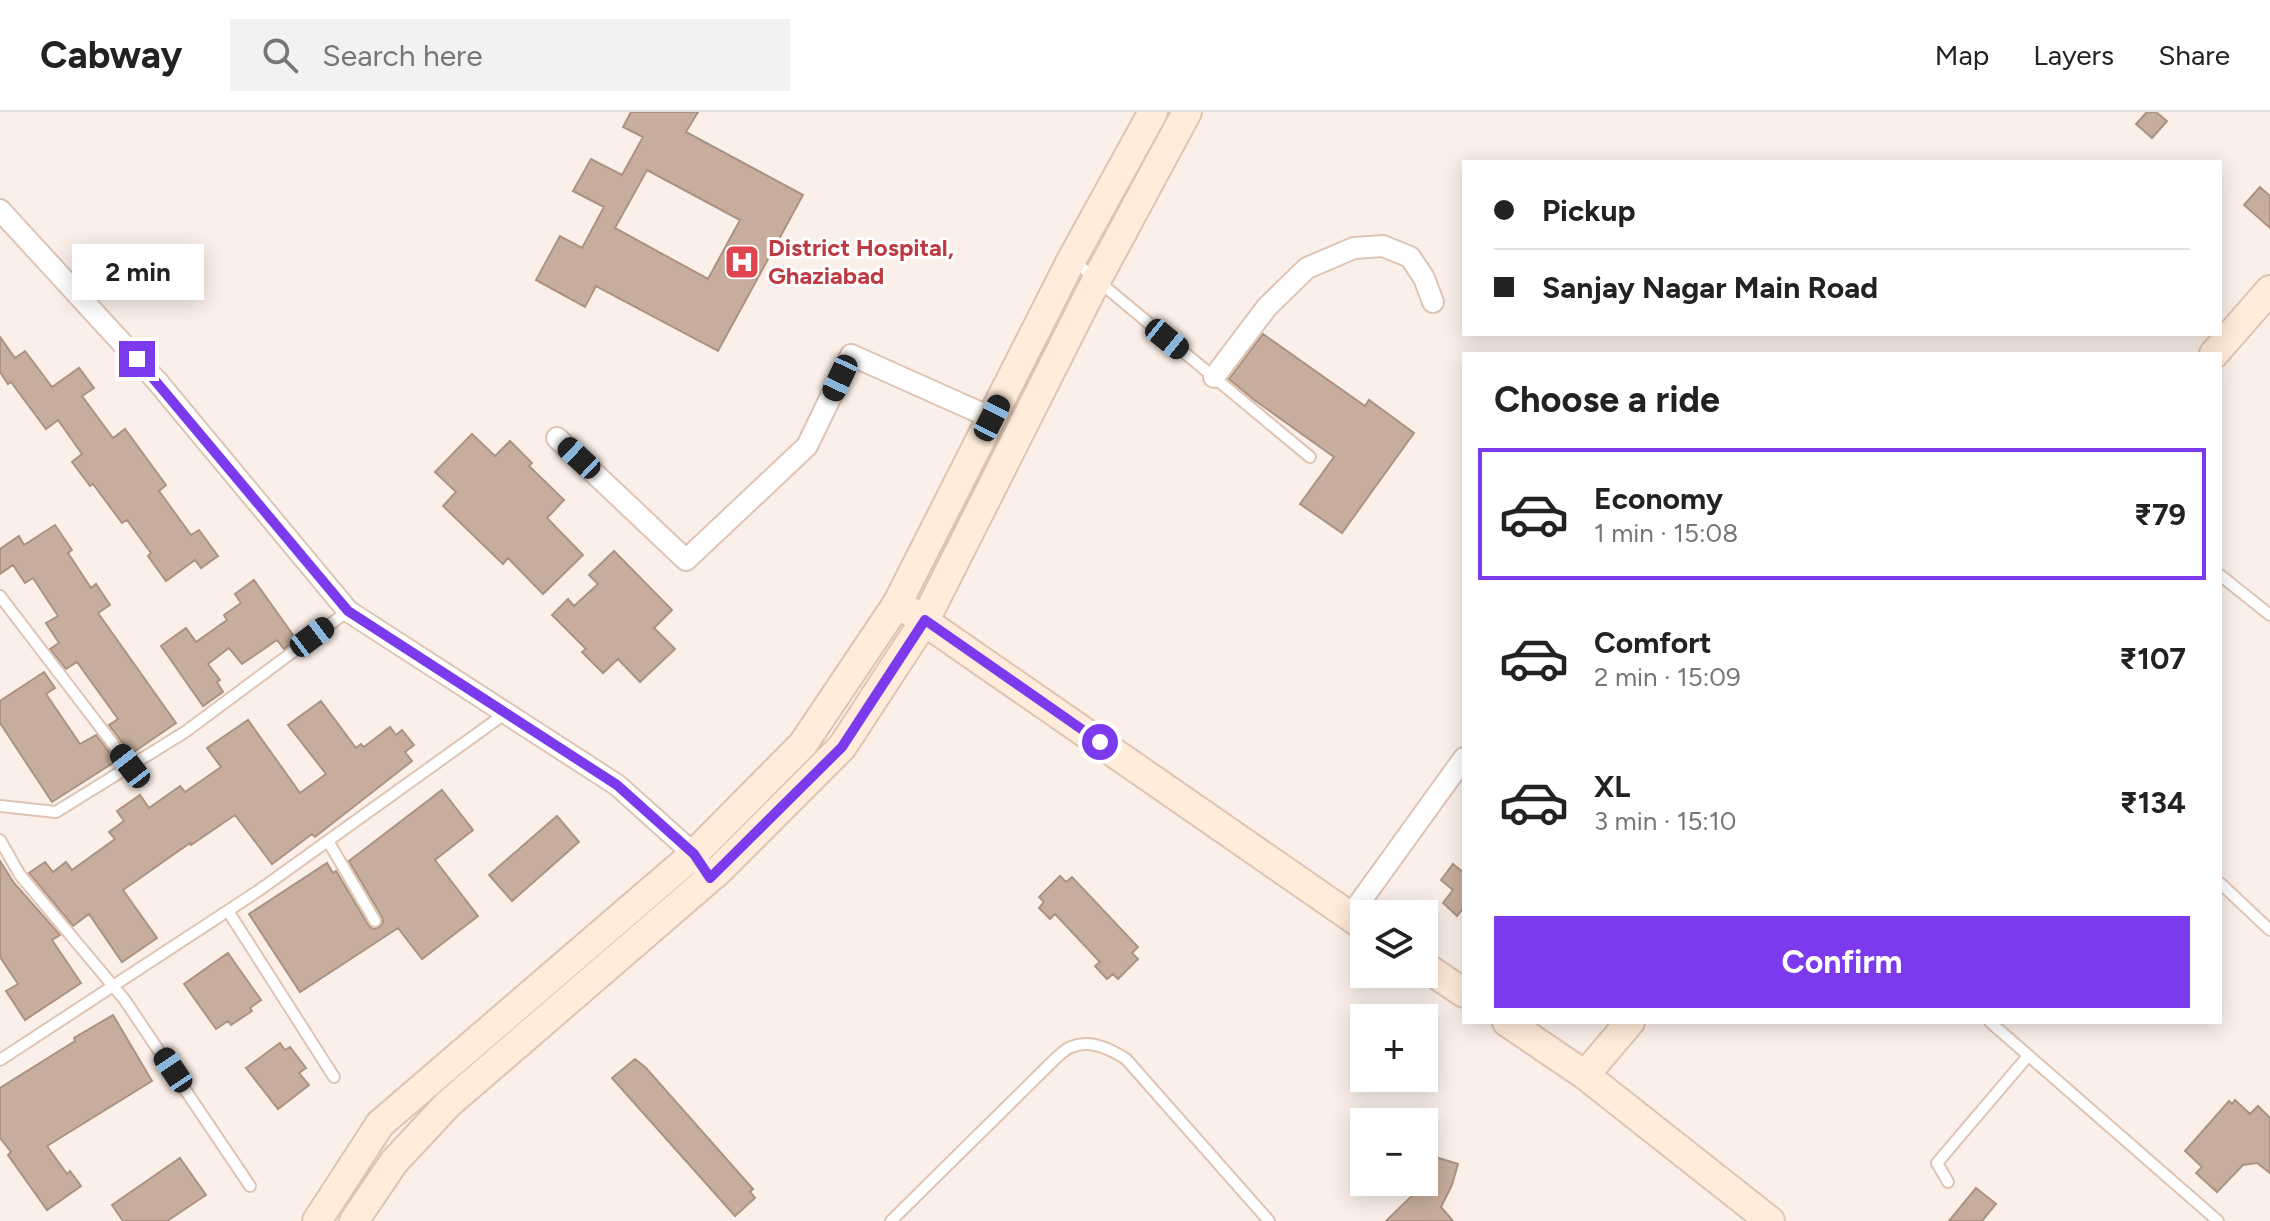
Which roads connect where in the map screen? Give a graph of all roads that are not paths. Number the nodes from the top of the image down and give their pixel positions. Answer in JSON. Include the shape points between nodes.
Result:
{"nodes":[{"id":1,"x":1153,"y":112,"type":"edge"},
{"id":2,"x":1187,"y":112,"type":"edge"},
{"id":3,"x":0,"y":210,"type":"edge"},
{"id":4,"x":1072,"y":259,"type":"junction"},
{"id":5,"x":1096,"y":281,"type":"junction"},
{"id":6,"x":2270,"y":290,"type":"edge"},
{"id":7,"x":1433,"y":302,"type":"dead end"},
{"id":8,"x":2216,"y":352,"type":"edge"},
{"id":9,"x":1214,"y":377,"type":"junction"},
{"id":10,"x":992,"y":418,"type":"junction"},
{"id":11,"x":557,"y":438,"type":"dead end"},
{"id":12,"x":1310,"y":457,"type":"dead end"},
{"id":13,"x":2222,"y":577,"type":"edge"},
{"id":14,"x":0,"y":596,"type":"edge"},
{"id":15,"x":897,"y":604,"type":"junction"},
{"id":16,"x":348,"y":611,"type":"junction"},
{"id":17,"x":2270,"y":615,"type":"edge"},
{"id":18,"x":925,"y":620,"type":"junction"},
{"id":19,"x":506,"y":713,"type":"junction"},
{"id":20,"x":1462,"y":761,"type":"edge"},
{"id":21,"x":130,"y":766,"type":"junction"},
{"id":22,"x":0,"y":806,"type":"edge"},
{"id":23,"x":0,"y":840,"type":"edge"},
{"id":24,"x":328,"y":841,"type":"junction"},
{"id":25,"x":694,"y":854,"type":"junction"},
{"id":26,"x":710,"y":878,"type":"junction"},
{"id":27,"x":2222,"y":885,"type":"edge"},
{"id":28,"x":1371,"y":900,"type":"edge"},
{"id":29,"x":228,"y":911,"type":"junction"},
{"id":30,"x":1350,"y":916,"type":"edge"},
{"id":31,"x":375,"y":921,"type":"dead end"},
{"id":32,"x":2270,"y":930,"type":"edge"},
{"id":33,"x":1438,"y":975,"type":"edge"},
{"id":34,"x":112,"y":986,"type":"junction"},
{"id":35,"x":1462,"y":992,"type":"edge"},
{"id":36,"x":1510,"y":1024,"type":"edge"},
{"id":37,"x":1628,"y":1024,"type":"edge"},
{"id":38,"x":1992,"y":1024,"type":"edge"},
{"id":39,"x":2028,"y":1056,"type":"junction"},
{"id":40,"x":0,"y":1060,"type":"edge"},
{"id":41,"x":1585,"y":1075,"type":"junction"},
{"id":42,"x":334,"y":1077,"type":"dead end"},
{"id":43,"x":1948,"y":1182,"type":"dead end"},
{"id":44,"x":250,"y":1186,"type":"dead end"},
{"id":45,"x":317,"y":1221,"type":"edge"},
{"id":46,"x":354,"y":1221,"type":"edge"},
{"id":47,"x":891,"y":1221,"type":"edge"},
{"id":48,"x":1269,"y":1221,"type":"edge"},
{"id":49,"x":1770,"y":1221,"type":"edge"},
{"id":50,"x":2218,"y":1221,"type":"edge"}],
"edges":[{"from":1,"to":4,"type":"street"},
{"from":2,"to":5,"type":"street"},
{"from":3,"to":16,"type":"street","via":[[156,380]]},
{"from":4,"to":5,"type":"lane"},
{"from":4,"to":10,"type":"street"},
{"from":5,"to":9,"type":"lane"},
{"from":5,"to":18,"type":"street"},
{"from":6,"to":8,"type":"street"},
{"from":7,"to":9,"type":"street","via":[[1410,257],[1383,246],[1354,248],[1307,268],[1267,307]]},
{"from":9,"to":12,"type":"lane"},
{"from":10,"to":11,"type":"street","via":[[851,355],[807,446],[686,560]]},
{"from":10,"to":15,"type":"street"},
{"from":13,"to":17,"type":"lane"},
{"from":14,"to":21,"type":"lane"},
{"from":15,"to":18,"type":"street"},
{"from":15,"to":25,"type":"street","via":[[803,744]]},
{"from":16,"to":19,"type":"street"},
{"from":16,"to":21,"type":"lane","via":[[185,732]]},
{"from":18,"to":26,"type":"street","via":[[842,747]]},
{"from":18,"to":30,"type":"street"},
{"from":19,"to":24,"type":"lane"},
{"from":19,"to":25,"type":"street","via":[[617,785]]},
{"from":20,"to":28,"type":"street"},
{"from":21,"to":22,"type":"lane","via":[[56,812]]},
{"from":23,"to":34,"type":"lane","via":[[20,875]]},
{"from":24,"to":29,"type":"lane"},
{"from":24,"to":31,"type":"lane"},
{"from":25,"to":26,"type":"street"},
{"from":25,"to":45,"type":"street","via":[[380,1124]]},
{"from":26,"to":46,"type":"street","via":[[448,1104],[394,1162]]},
{"from":27,"to":32,"type":"lane"},
{"from":29,"to":34,"type":"lane"},
{"from":29,"to":42,"type":"lane"},
{"from":33,"to":35,"type":"street"},
{"from":34,"to":40,"type":"lane"},
{"from":34,"to":44,"type":"lane"},
{"from":36,"to":41,"type":"street"},
{"from":37,"to":41,"type":"street"},
{"from":38,"to":39,"type":"lane"},
{"from":39,"to":43,"type":"lane","via":[[1937,1163]]},
{"from":39,"to":50,"type":"lane"},
{"from":41,"to":49,"type":"street"},
{"from":47,"to":48,"type":"lane","via":[[1055,1059],[1070,1047],[1087,1045],[1106,1047],[1126,1059]]}]}
